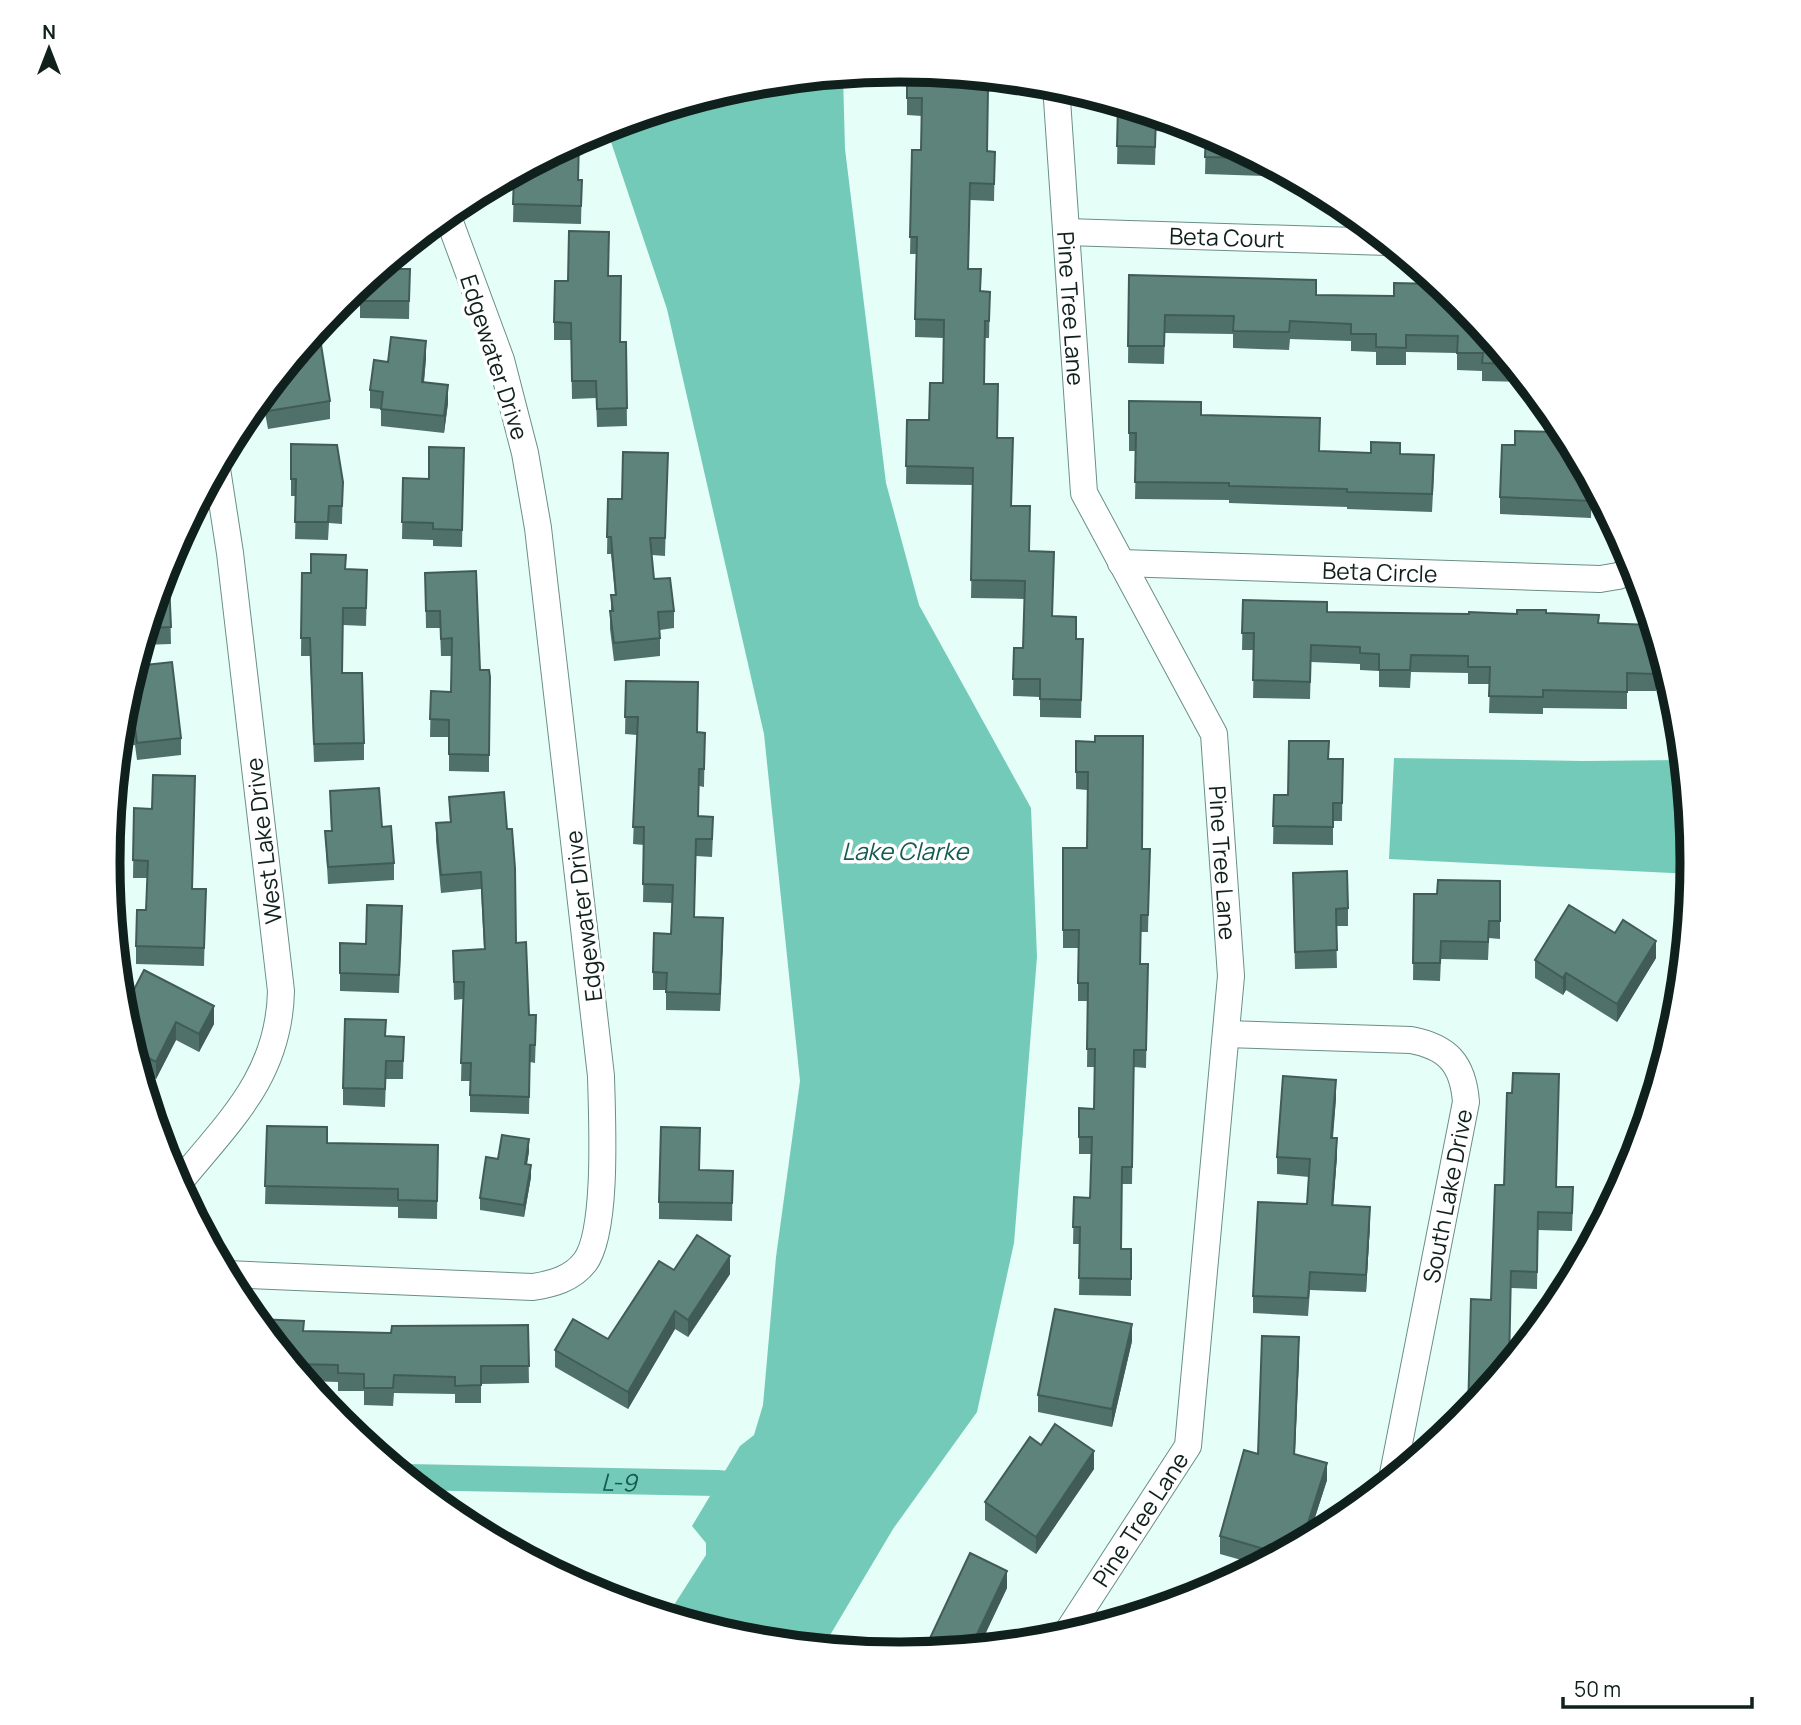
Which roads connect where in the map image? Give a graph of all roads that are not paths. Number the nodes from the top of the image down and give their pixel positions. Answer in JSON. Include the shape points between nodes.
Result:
{"nodes":[{"id":1,"x":1057,"y":98,"type":"edge"},
{"id":2,"x":451,"y":225,"type":"edge"},
{"id":3,"x":1066,"y":232,"type":"junction"},
{"id":4,"x":1373,"y":242,"type":"edge"},
{"id":5,"x":219,"y":483,"type":"edge"},
{"id":6,"x":1122,"y":563,"type":"junction"},
{"id":7,"x":1624,"y":573,"type":"edge"},
{"id":8,"x":1226,"y":1034,"type":"junction"},
{"id":9,"x":186,"y":1174,"type":"edge"},
{"id":10,"x":239,"y":1275,"type":"edge"},
{"id":11,"x":1395,"y":1466,"type":"edge"},
{"id":12,"x":1074,"y":1623,"type":"edge"}],
"edges":[{"from":1,"to":3,"type":"street","name":"Pine Tree Lane"},
{"from":2,"to":10,"type":"street","name":"Edgewater Drive","via":[[501,360],[538,528],[601,1076],[598,1229],[584,1264],[552,1284],[533,1287]]},
{"from":3,"to":4,"type":"street","name":"Beta Court"},
{"from":3,"to":6,"type":"street","name":"Pine Tree Lane","via":[[1084,493]]},
{"from":5,"to":9,"type":"street","name":"West Lake Drive","via":[[281,991],[273,1048],[257,1083]]},
{"from":6,"to":7,"type":"street","name":"Beta Circle","via":[[1600,579]]},
{"from":6,"to":8,"type":"street","name":"Pine Tree Lane","via":[[1214,734],[1231,976]]},
{"from":8,"to":11,"type":"street","name":"South Lake Drive","via":[[1429,1043],[1445,1052],[1465,1083],[1466,1102]]},
{"from":8,"to":12,"type":"street","name":"Pine Tree Lane","via":[[1188,1446]]}]}
